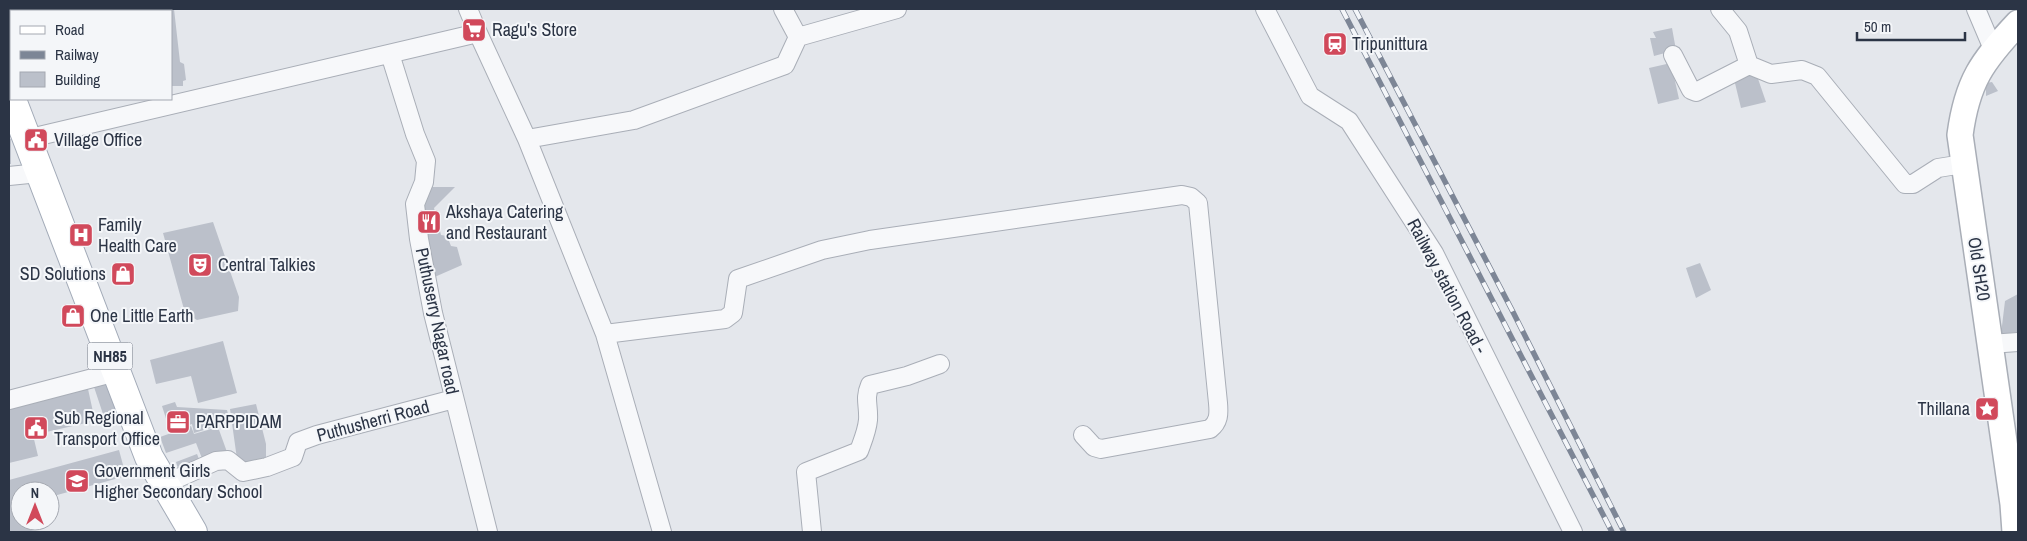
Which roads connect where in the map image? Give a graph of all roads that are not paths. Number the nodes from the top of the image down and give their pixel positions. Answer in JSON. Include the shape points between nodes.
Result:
{"nodes":[{"id":1,"x":468,"y":9,"type":"edge"},
{"id":2,"x":783,"y":9,"type":"edge"},
{"id":3,"x":897,"y":9,"type":"edge"},
{"id":4,"x":1265,"y":9,"type":"edge"},
{"id":5,"x":1720,"y":9,"type":"edge"},
{"id":6,"x":1976,"y":9,"type":"edge"},
{"id":7,"x":2018,"y":23,"type":"edge"},
{"id":8,"x":478,"y":33,"type":"junction"},
{"id":9,"x":798,"y":37,"type":"junction"},
{"id":10,"x":1993,"y":49,"type":"junction"},
{"id":11,"x":390,"y":54,"type":"junction"},
{"id":12,"x":1673,"y":55,"type":"dead end"},
{"id":13,"x":1749,"y":65,"type":"junction"},
{"id":14,"x":12,"y":100,"type":"edge"},
{"id":15,"x":26,"y":139,"type":"junction"},
{"id":16,"x":527,"y":139,"type":"junction"},
{"id":17,"x":1963,"y":164,"type":"junction"},
{"id":18,"x":39,"y":173,"type":"junction"},
{"id":19,"x":9,"y":176,"type":"edge"},
{"id":20,"x":605,"y":334,"type":"junction"},
{"id":21,"x":2018,"y":342,"type":"edge"},
{"id":22,"x":1990,"y":344,"type":"junction"},
{"id":23,"x":940,"y":364,"type":"dead end"},
{"id":24,"x":116,"y":372,"type":"junction"},
{"id":25,"x":454,"y":399,"type":"junction"},
{"id":26,"x":9,"y":400,"type":"edge"},
{"id":27,"x":1083,"y":434,"type":"dead end"},
{"id":28,"x":165,"y":484,"type":"junction"},
{"id":29,"x":193,"y":532,"type":"edge"},
{"id":30,"x":488,"y":532,"type":"edge"},
{"id":31,"x":662,"y":532,"type":"edge"},
{"id":32,"x":812,"y":532,"type":"edge"},
{"id":33,"x":1573,"y":532,"type":"edge"},
{"id":34,"x":2015,"y":532,"type":"edge"}],
"edges":[{"from":1,"to":8,"type":"street"},
{"from":2,"to":9,"type":"street"},
{"from":3,"to":9,"type":"street"},
{"from":4,"to":33,"type":"street","name":"Railway station Road -","via":[[1310,96],[1349,121],[1434,253]]},
{"from":5,"to":13,"type":"street","via":[[1738,31]]},
{"from":6,"to":10,"type":"street"},
{"from":7,"to":10,"type":"main road","name":"Old SH20"},
{"from":8,"to":11,"type":"street"},
{"from":8,"to":16,"type":"street"},
{"from":9,"to":16,"type":"street","via":[[785,65],[634,120]]},
{"from":10,"to":17,"type":"main road","name":"Old SH20","via":[[1970,87],[1960,135]]},
{"from":11,"to":15,"type":"street"},
{"from":11,"to":25,"type":"street","name":"Puthuserry Nagar road","via":[[426,161],[424,182],[415,204],[416,213],[433,313]]},
{"from":12,"to":13,"type":"street","via":[[1691,90],[1696,92]]},
{"from":13,"to":17,"type":"street","via":[[1771,74],[1802,70],[1817,76],[1906,184],[1913,184],[1938,168]]},
{"from":14,"to":15,"type":"main road","name":"NH85","number":"NH85"},
{"from":15,"to":18,"type":"main road","name":"NH85","number":"NH85"},
{"from":16,"to":20,"type":"street"},
{"from":17,"to":22,"type":"main road","name":"Old SH20"},
{"from":18,"to":19,"type":"street"},
{"from":18,"to":24,"type":"main road","name":"NH85","number":"NH85"},
{"from":20,"to":27,"type":"street","via":[[725,319],[733,313],[738,279],[822,250],[879,239],[1191,197],[1198,203],[1218,403],[1216,425],[1210,429],[1101,449],[1094,447]]},
{"from":20,"to":31,"type":"street"},
{"from":21,"to":22,"type":"street"},
{"from":22,"to":34,"type":"main road","name":"Old SH20"},
{"from":23,"to":32,"type":"street","via":[[870,385],[866,396],[866,432],[859,450],[806,472]]},
{"from":24,"to":26,"type":"street"},
{"from":24,"to":28,"type":"main road","name":"NH85","number":"NH85","via":[[149,457]]},
{"from":25,"to":28,"type":"street","name":"Puthusherri Road","via":[[317,435],[298,442],[293,458],[267,467],[243,472],[228,460],[216,460]]},
{"from":25,"to":30,"type":"street","name":"Puthuserry Nagar road"},
{"from":28,"to":29,"type":"main road","name":"NH85","number":"NH85"}]}
